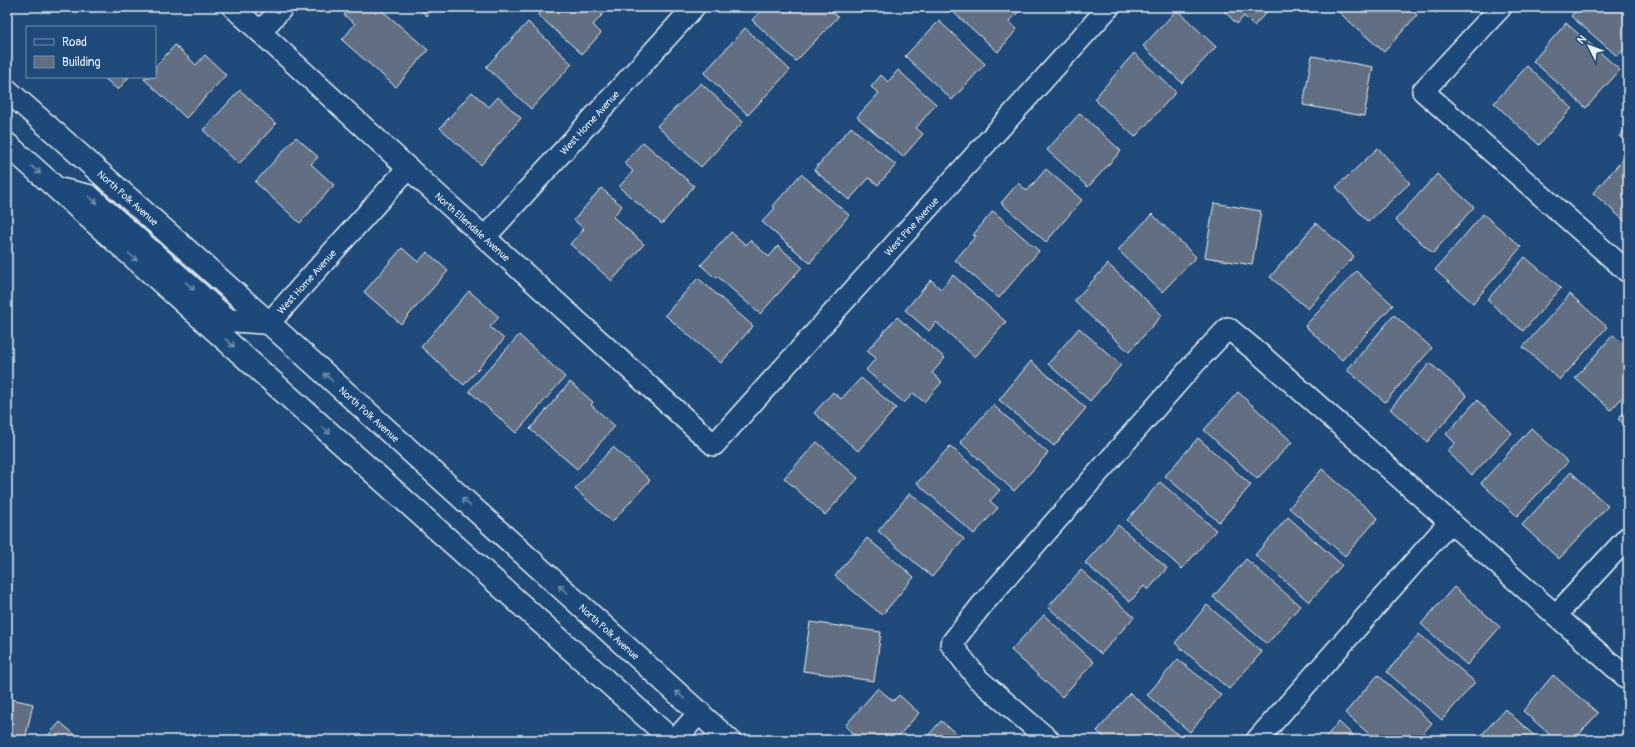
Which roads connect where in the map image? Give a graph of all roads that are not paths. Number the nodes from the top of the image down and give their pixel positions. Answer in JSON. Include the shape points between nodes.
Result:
{"nodes":[{"id":1,"x":233,"y":7,"type":"edge"},
{"id":2,"x":283,"y":7,"type":"edge"},
{"id":3,"x":694,"y":7,"type":"edge"},
{"id":4,"x":1109,"y":7,"type":"edge"},
{"id":5,"x":1501,"y":7,"type":"edge"},
{"id":6,"x":260,"y":32,"type":"junction"},
{"id":7,"x":7,"y":90,"type":"edge"},
{"id":8,"x":7,"y":144,"type":"edge"},
{"id":9,"x":408,"y":168,"type":"junction"},
{"id":10,"x":57,"y":188,"type":"junction"},
{"id":11,"x":486,"y":237,"type":"junction"},
{"id":12,"x":1628,"y":272,"type":"edge"},
{"id":13,"x":269,"y":323,"type":"junction"},
{"id":14,"x":714,"y":445,"type":"joint"},
{"id":15,"x":1450,"y":522,"type":"junction"},
{"id":16,"x":1628,"y":537,"type":"edge"},
{"id":17,"x":1556,"y":615,"type":"junction"},
{"id":18,"x":1628,"y":680,"type":"edge"},
{"id":19,"x":700,"y":712,"type":"junction"},
{"id":20,"x":674,"y":740,"type":"edge"},
{"id":21,"x":729,"y":740,"type":"edge"},
{"id":22,"x":1049,"y":740,"type":"edge"},
{"id":23,"x":1257,"y":740,"type":"edge"}],
"edges":[{"from":1,"to":6,"type":"street","name":"North Ellendale Avenue"},
{"from":2,"to":6,"type":"street"},
{"from":3,"to":11,"type":"street","name":"West Home Avenue"},
{"from":4,"to":14,"type":"street","name":"West Pine Avenue"},
{"from":5,"to":12,"type":"street","via":[[1423,91]]},
{"from":6,"to":9,"type":"street","name":"North Ellendale Avenue"},
{"from":7,"to":13,"type":"main road","name":"North Polk Avenue"},
{"from":8,"to":10,"type":"main road","one_way":true},
{"from":9,"to":11,"type":"street","name":"North Ellendale Avenue"},
{"from":9,"to":13,"type":"street","name":"West Home Avenue"},
{"from":10,"to":13,"type":"main road","one_way":true,"via":[[89,196],[228,320]]},
{"from":10,"to":20,"type":"main road","one_way":true},
{"from":11,"to":14,"type":"street","name":"North Ellendale Avenue"},
{"from":19,"to":13,"type":"main road","name":"North Polk Avenue","one_way":true},
{"from":15,"to":17,"type":"street"},
{"from":15,"to":22,"type":"street","via":[[1228,328],[981,606],[951,644],[978,679]]},
{"from":15,"to":23,"type":"street"},
{"from":16,"to":17,"type":"street"},
{"from":17,"to":18,"type":"street"},
{"from":19,"to":20,"type":"street"},
{"from":19,"to":21,"type":"main road","name":"North Polk Avenue"}]}
